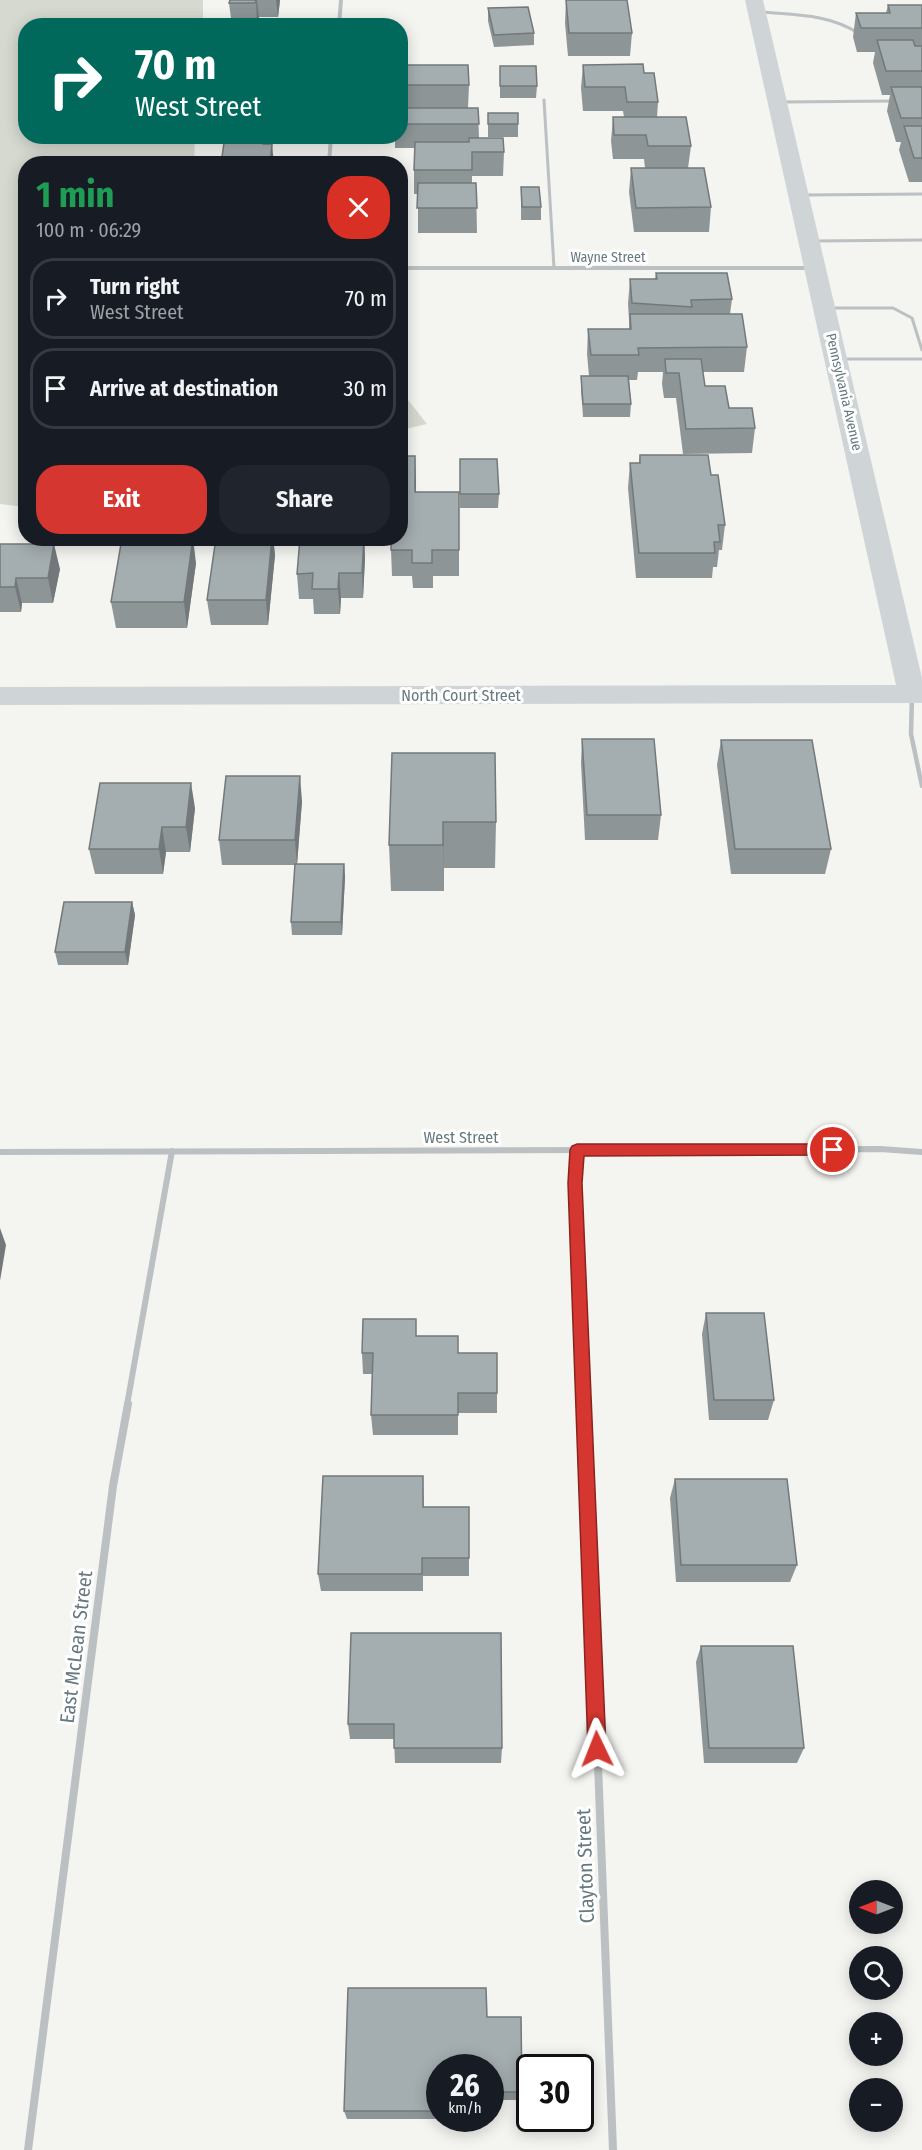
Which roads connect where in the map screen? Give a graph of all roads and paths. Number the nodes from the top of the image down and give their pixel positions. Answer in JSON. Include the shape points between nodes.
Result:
{"nodes":[{"id":1,"x":341,"y":0,"type":"edge"},
{"id":2,"x":755,"y":5,"type":"edge"},
{"id":3,"x":340,"y":18,"type":"edge"},
{"id":4,"x":862,"y":36,"type":"edge"},
{"id":5,"x":544,"y":100,"type":"dead end"},
{"id":6,"x":898,"y":101,"type":"edge"},
{"id":7,"x":777,"y":102,"type":"junction"},
{"id":8,"x":922,"y":194,"type":"edge"},
{"id":9,"x":799,"y":195,"type":"junction"},
{"id":10,"x":922,"y":240,"type":"edge"},
{"id":11,"x":809,"y":241,"type":"junction"},
{"id":12,"x":408,"y":268,"type":"edge"},
{"id":13,"x":554,"y":268,"type":"junction"},
{"id":14,"x":815,"y":268,"type":"junction"},
{"id":15,"x":824,"y":308,"type":"junction"},
{"id":16,"x":922,"y":350,"type":"edge"},
{"id":17,"x":836,"y":359,"type":"junction"},
{"id":18,"x":922,"y":359,"type":"edge"},
{"id":19,"x":917,"y":694,"type":"edge"},
{"id":20,"x":0,"y":696,"type":"edge"},
{"id":21,"x":922,"y":786,"type":"edge"},
{"id":22,"x":577,"y":1150,"type":"junction"},
{"id":23,"x":172,"y":1151,"type":"junction"},
{"id":24,"x":0,"y":1152,"type":"edge"},
{"id":25,"x":922,"y":1152,"type":"edge"},
{"id":26,"x":28,"y":2150,"type":"edge"},
{"id":27,"x":613,"y":2150,"type":"edge"}],
"edges":[{"from":1,"to":3,"type":"street"},
{"from":2,"to":4,"type":"lane","via":[[819,17],[849,26]]},
{"from":2,"to":7,"type":"main road","name":"Pennsylvania Avenue"},
{"from":5,"to":13,"type":"lane"},
{"from":6,"to":7,"type":"lane"},
{"from":7,"to":9,"type":"main road","name":"Pennsylvania Avenue"},
{"from":8,"to":9,"type":"lane"},
{"from":9,"to":11,"type":"main road","name":"Pennsylvania Avenue"},
{"from":10,"to":11,"type":"lane"},
{"from":11,"to":14,"type":"main road","name":"Pennsylvania Avenue"},
{"from":12,"to":13,"type":"street","name":"Wayne Street"},
{"from":13,"to":14,"type":"street","name":"Wayne Street"},
{"from":14,"to":15,"type":"main road","name":"Pennsylvania Avenue"},
{"from":15,"to":16,"type":"lane","via":[[893,308],[912,318]]},
{"from":15,"to":17,"type":"main road","name":"Pennsylvania Avenue"},
{"from":17,"to":18,"type":"lane"},
{"from":17,"to":19,"type":"main road","name":"Pennsylvania Avenue"},
{"from":19,"to":20,"type":"main road","name":"North Court Street"},
{"from":19,"to":21,"type":"street","name":"Pennsylvania Avenue","via":[[911,734]]},
{"from":22,"to":23,"type":"street","name":"West Street"},
{"from":22,"to":25,"type":"street","name":"West Street"},
{"from":22,"to":27,"type":"street","name":"Clayton Street","via":[[575,1183]]},
{"from":23,"to":24,"type":"street","name":"West Street"},
{"from":23,"to":26,"type":"street","name":"East McLean Street","via":[[113,1486]]}]}
